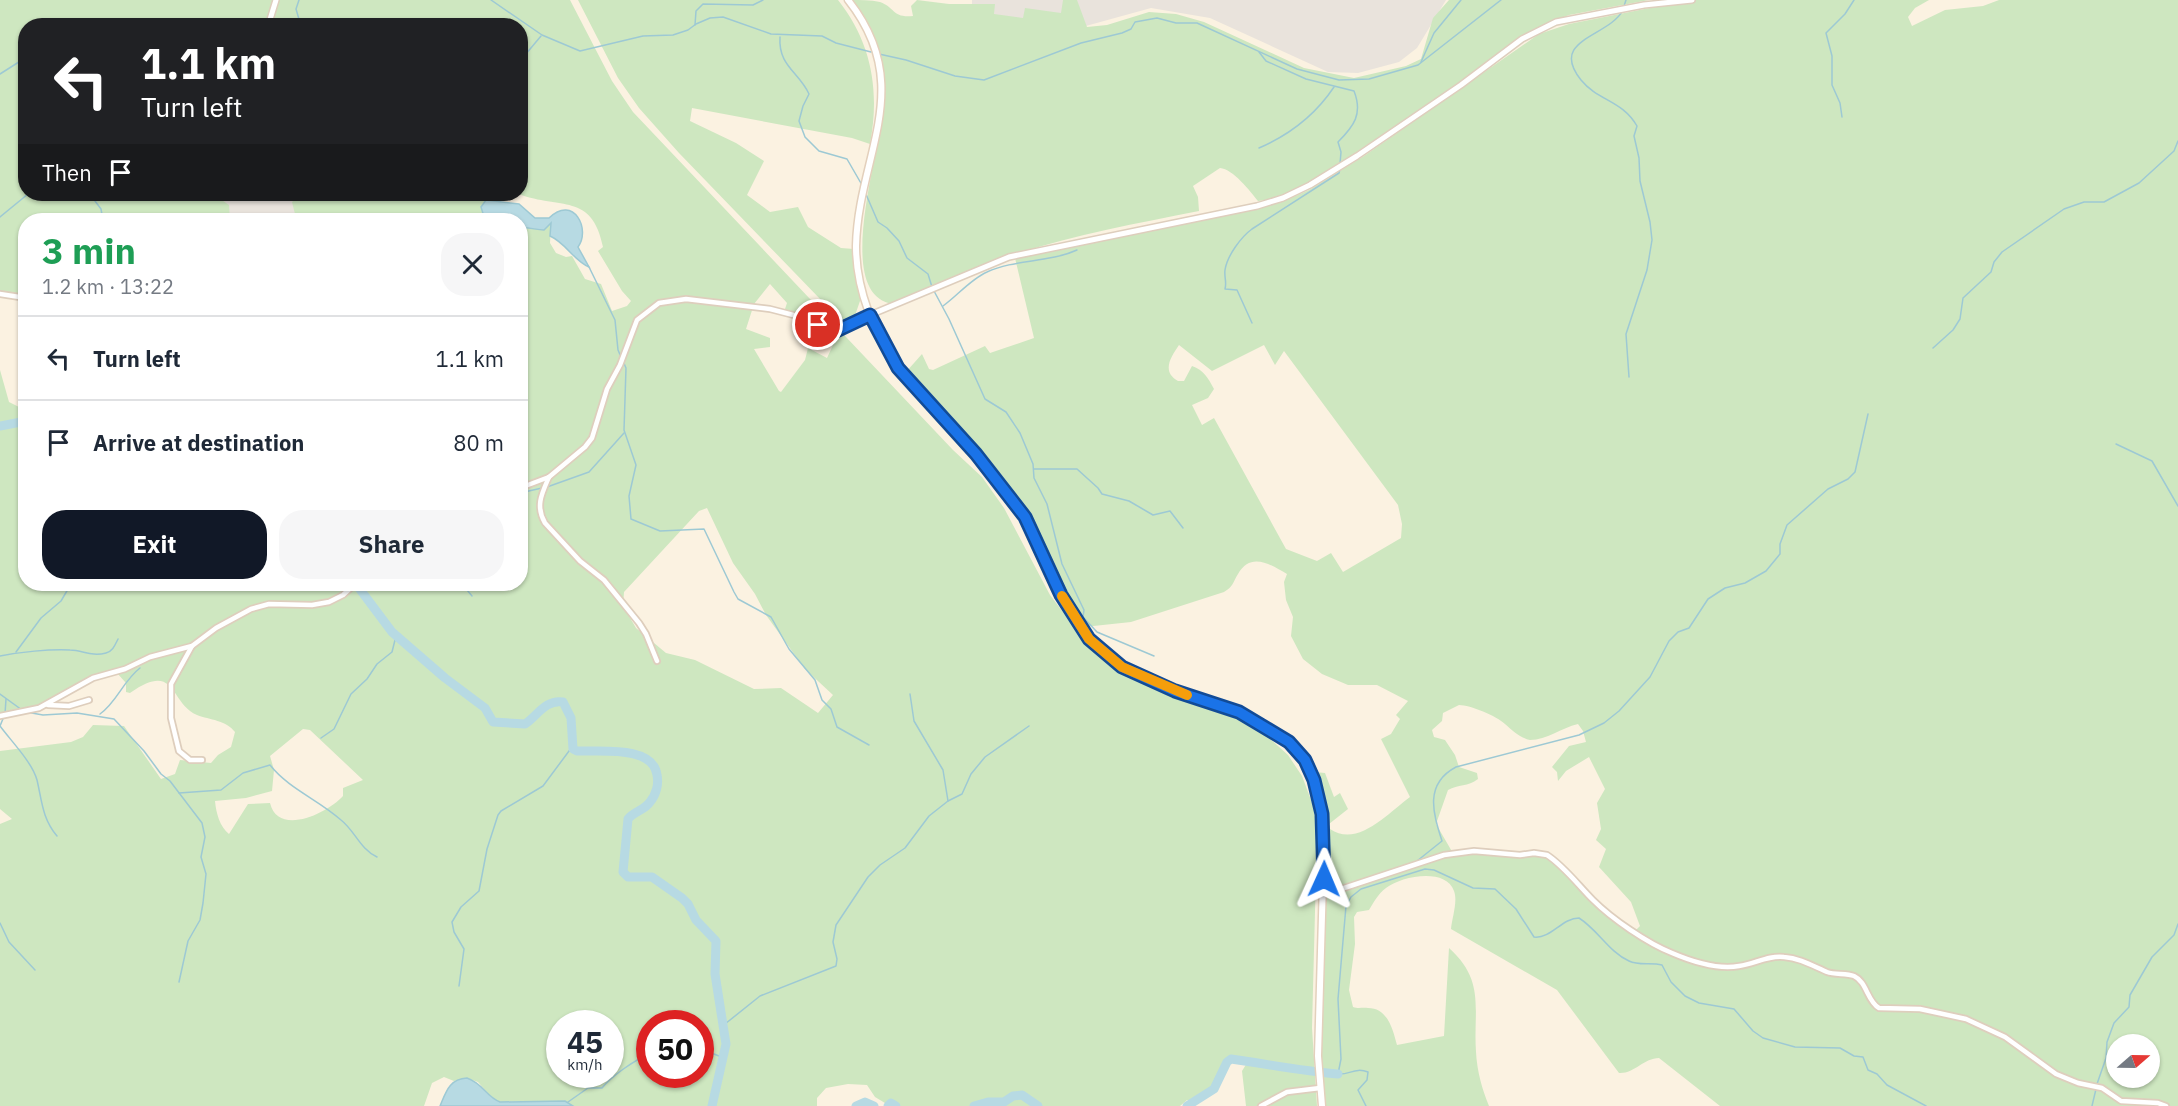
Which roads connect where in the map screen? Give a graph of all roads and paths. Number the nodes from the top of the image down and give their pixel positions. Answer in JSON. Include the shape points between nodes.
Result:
{"nodes":[{"id":1,"x":276,"y":0,"type":"edge"},
{"id":2,"x":848,"y":0,"type":"edge"},
{"id":3,"x":1692,"y":0,"type":"edge"},
{"id":4,"x":270,"y":18,"type":"edge"},
{"id":5,"x":0,"y":294,"type":"edge"},
{"id":6,"x":18,"y":297,"type":"edge"},
{"id":7,"x":870,"y":315,"type":"junction"},
{"id":8,"x":549,"y":477,"type":"junction"},
{"id":9,"x":528,"y":485,"type":"edge"},
{"id":10,"x":347,"y":591,"type":"edge"},
{"id":11,"x":192,"y":646,"type":"junction"},
{"id":12,"x":657,"y":661,"type":"dead end"},
{"id":13,"x":89,"y":700,"type":"dead end"},
{"id":14,"x":48,"y":705,"type":"junction"},
{"id":15,"x":0,"y":716,"type":"edge"},
{"id":16,"x":202,"y":760,"type":"dead end"},
{"id":17,"x":1323,"y":895,"type":"junction"},
{"id":18,"x":1320,"y":1088,"type":"junction"},
{"id":19,"x":1261,"y":1106,"type":"edge"},
{"id":20,"x":1322,"y":1106,"type":"edge"},
{"id":21,"x":2166,"y":1106,"type":"edge"}],
"edges":[{"from":1,"to":4,"type":"street"},
{"from":2,"to":7,"type":"main road","via":[[878,59],[881,90],[879,125],[856,247]]},
{"from":3,"to":7,"type":"street","via":[[1556,22],[1522,39],[1357,156],[1283,198],[1009,257]]},
{"from":5,"to":6,"type":"street"},
{"from":7,"to":8,"type":"street","via":[[834,332],[770,309],[686,298],[659,303],[637,320],[607,389],[592,438]]},
{"from":7,"to":17,"type":"main road","via":[[898,368],[976,454],[1025,517],[1061,595],[1089,639],[1122,667],[1175,691],[1239,712],[1289,742],[1305,760],[1322,814]]},
{"from":8,"to":9,"type":"street"},
{"from":8,"to":12,"type":"street","via":[[539,503],[545,523],[580,561],[604,580],[639,623]]},
{"from":10,"to":11,"type":"street","via":[[329,602],[269,604],[251,609]]},
{"from":11,"to":14,"type":"street","via":[[93,678]]},
{"from":11,"to":16,"type":"street","via":[[172,680],[171,718],[179,751],[190,760]]},
{"from":13,"to":14,"type":"street","via":[[69,706]]},
{"from":14,"to":15,"type":"street"},
{"from":17,"to":18,"type":"main road"},
{"from":17,"to":21,"type":"street","via":[[1444,855],[1474,851],[1547,855],[1604,909],[1672,953],[1727,968],[1767,957],[1784,957],[1829,973],[1853,976],[1879,1008],[1920,1009],[1966,1019],[2005,1038],[2056,1074],[2102,1088],[2121,1101]]},
{"from":18,"to":19,"type":"street","via":[[1287,1092]]},
{"from":18,"to":20,"type":"main road"}]}
